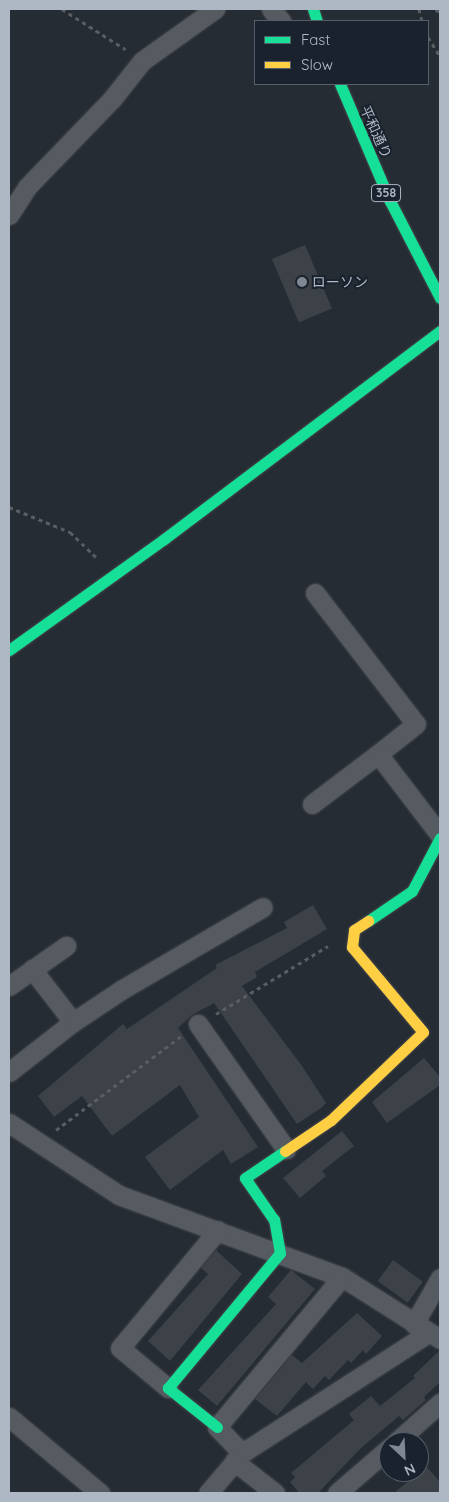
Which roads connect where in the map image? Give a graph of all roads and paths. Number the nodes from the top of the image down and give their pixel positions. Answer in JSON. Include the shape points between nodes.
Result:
{"nodes":[{"id":1,"x":62,"y":9,"type":"edge"},
{"id":2,"x":215,"y":9,"type":"edge"},
{"id":3,"x":271,"y":9,"type":"edge"},
{"id":4,"x":436,"y":9,"type":"edge"},
{"id":5,"x":440,"y":14,"type":"edge"},
{"id":6,"x":280,"y":20,"type":"edge"},
{"id":7,"x":429,"y":39,"type":"edge"},
{"id":8,"x":440,"y":56,"type":"edge"},
{"id":9,"x":142,"y":61,"type":"junction"},
{"id":10,"x":343,"y":92,"type":"edge"},
{"id":11,"x":9,"y":214,"type":"edge"},
{"id":12,"x":440,"y":298,"type":"edge"},
{"id":13,"x":440,"y":331,"type":"edge"},
{"id":14,"x":9,"y":507,"type":"edge"},
{"id":15,"x":114,"y":575,"type":"junction"},
{"id":16,"x":315,"y":594,"type":"dead end"},
{"id":17,"x":9,"y":650,"type":"edge"},
{"id":18,"x":378,"y":754,"type":"junction"},
{"id":19,"x":312,"y":804,"type":"dead end"},
{"id":20,"x":440,"y":836,"type":"edge"},
{"id":21,"x":263,"y":907,"type":"dead end"},
{"id":22,"x":66,"y":946,"type":"dead end"},
{"id":23,"x":32,"y":969,"type":"junction"},
{"id":24,"x":9,"y":986,"type":"edge"},
{"id":25,"x":73,"y":1022,"type":"junction"},
{"id":26,"x":198,"y":1024,"type":"dead end"},
{"id":27,"x":9,"y":1072,"type":"edge"},
{"id":28,"x":9,"y":1123,"type":"edge"},
{"id":29,"x":286,"y":1149,"type":"junction"},
{"id":30,"x":218,"y":1230,"type":"junction"},
{"id":31,"x":280,"y":1253,"type":"junction"},
{"id":32,"x":342,"y":1277,"type":"junction"},
{"id":33,"x":440,"y":1278,"type":"edge"},
{"id":34,"x":427,"y":1332,"type":"edge"},
{"id":35,"x":168,"y":1388,"type":"junction"},
{"id":36,"x":440,"y":1402,"type":"edge"},
{"id":37,"x":9,"y":1417,"type":"edge"},
{"id":38,"x":217,"y":1427,"type":"junction"},
{"id":39,"x":407,"y":1432,"type":"edge"},
{"id":40,"x":238,"y":1457,"type":"junction"},
{"id":41,"x":379,"y":1457,"type":"edge"},
{"id":42,"x":100,"y":1493,"type":"edge"},
{"id":43,"x":208,"y":1493,"type":"edge"},
{"id":44,"x":275,"y":1493,"type":"edge"},
{"id":45,"x":338,"y":1493,"type":"edge"}],
"edges":[{"from":1,"to":9,"type":"path"},
{"from":2,"to":9,"type":"street"},
{"from":3,"to":6,"type":"street"},
{"from":4,"to":5,"type":"path"},
{"from":7,"to":8,"type":"path"},
{"from":9,"to":11,"type":"street","via":[[112,99],[27,188]]},
{"from":10,"to":12,"type":"main road","name":"平和通り","number":"358","via":[[390,201]]},
{"from":13,"to":15,"type":"main road"},
{"from":14,"to":15,"type":"path","via":[[70,532]]},
{"from":15,"to":17,"type":"main road"},
{"from":16,"to":18,"type":"street","via":[[416,724]]},
{"from":18,"to":19,"type":"street"},
{"from":18,"to":20,"type":"street"},
{"from":20,"to":29,"type":"main road","via":[[412,891],[354,930],[352,947],[423,1032],[331,1120]]},
{"from":21,"to":25,"type":"street","via":[[121,990]]},
{"from":22,"to":23,"type":"street"},
{"from":23,"to":24,"type":"street"},
{"from":23,"to":25,"type":"street"},
{"from":25,"to":27,"type":"street"},
{"from":26,"to":29,"type":"street"},
{"from":28,"to":30,"type":"street","via":[[119,1195]]},
{"from":29,"to":31,"type":"main road","via":[[245,1178],[274,1220]]},
{"from":30,"to":31,"type":"street"},
{"from":30,"to":35,"type":"street","via":[[120,1348]]},
{"from":31,"to":32,"type":"street"},
{"from":31,"to":35,"type":"main road"},
{"from":32,"to":34,"type":"street"},
{"from":32,"to":38,"type":"street"},
{"from":33,"to":34,"type":"street"},
{"from":34,"to":40,"type":"street"},
{"from":35,"to":38,"type":"main road"},
{"from":36,"to":39,"type":"street"},
{"from":37,"to":42,"type":"street"},
{"from":38,"to":40,"type":"street"},
{"from":40,"to":43,"type":"street"},
{"from":40,"to":44,"type":"street"},
{"from":41,"to":45,"type":"street"}]}
